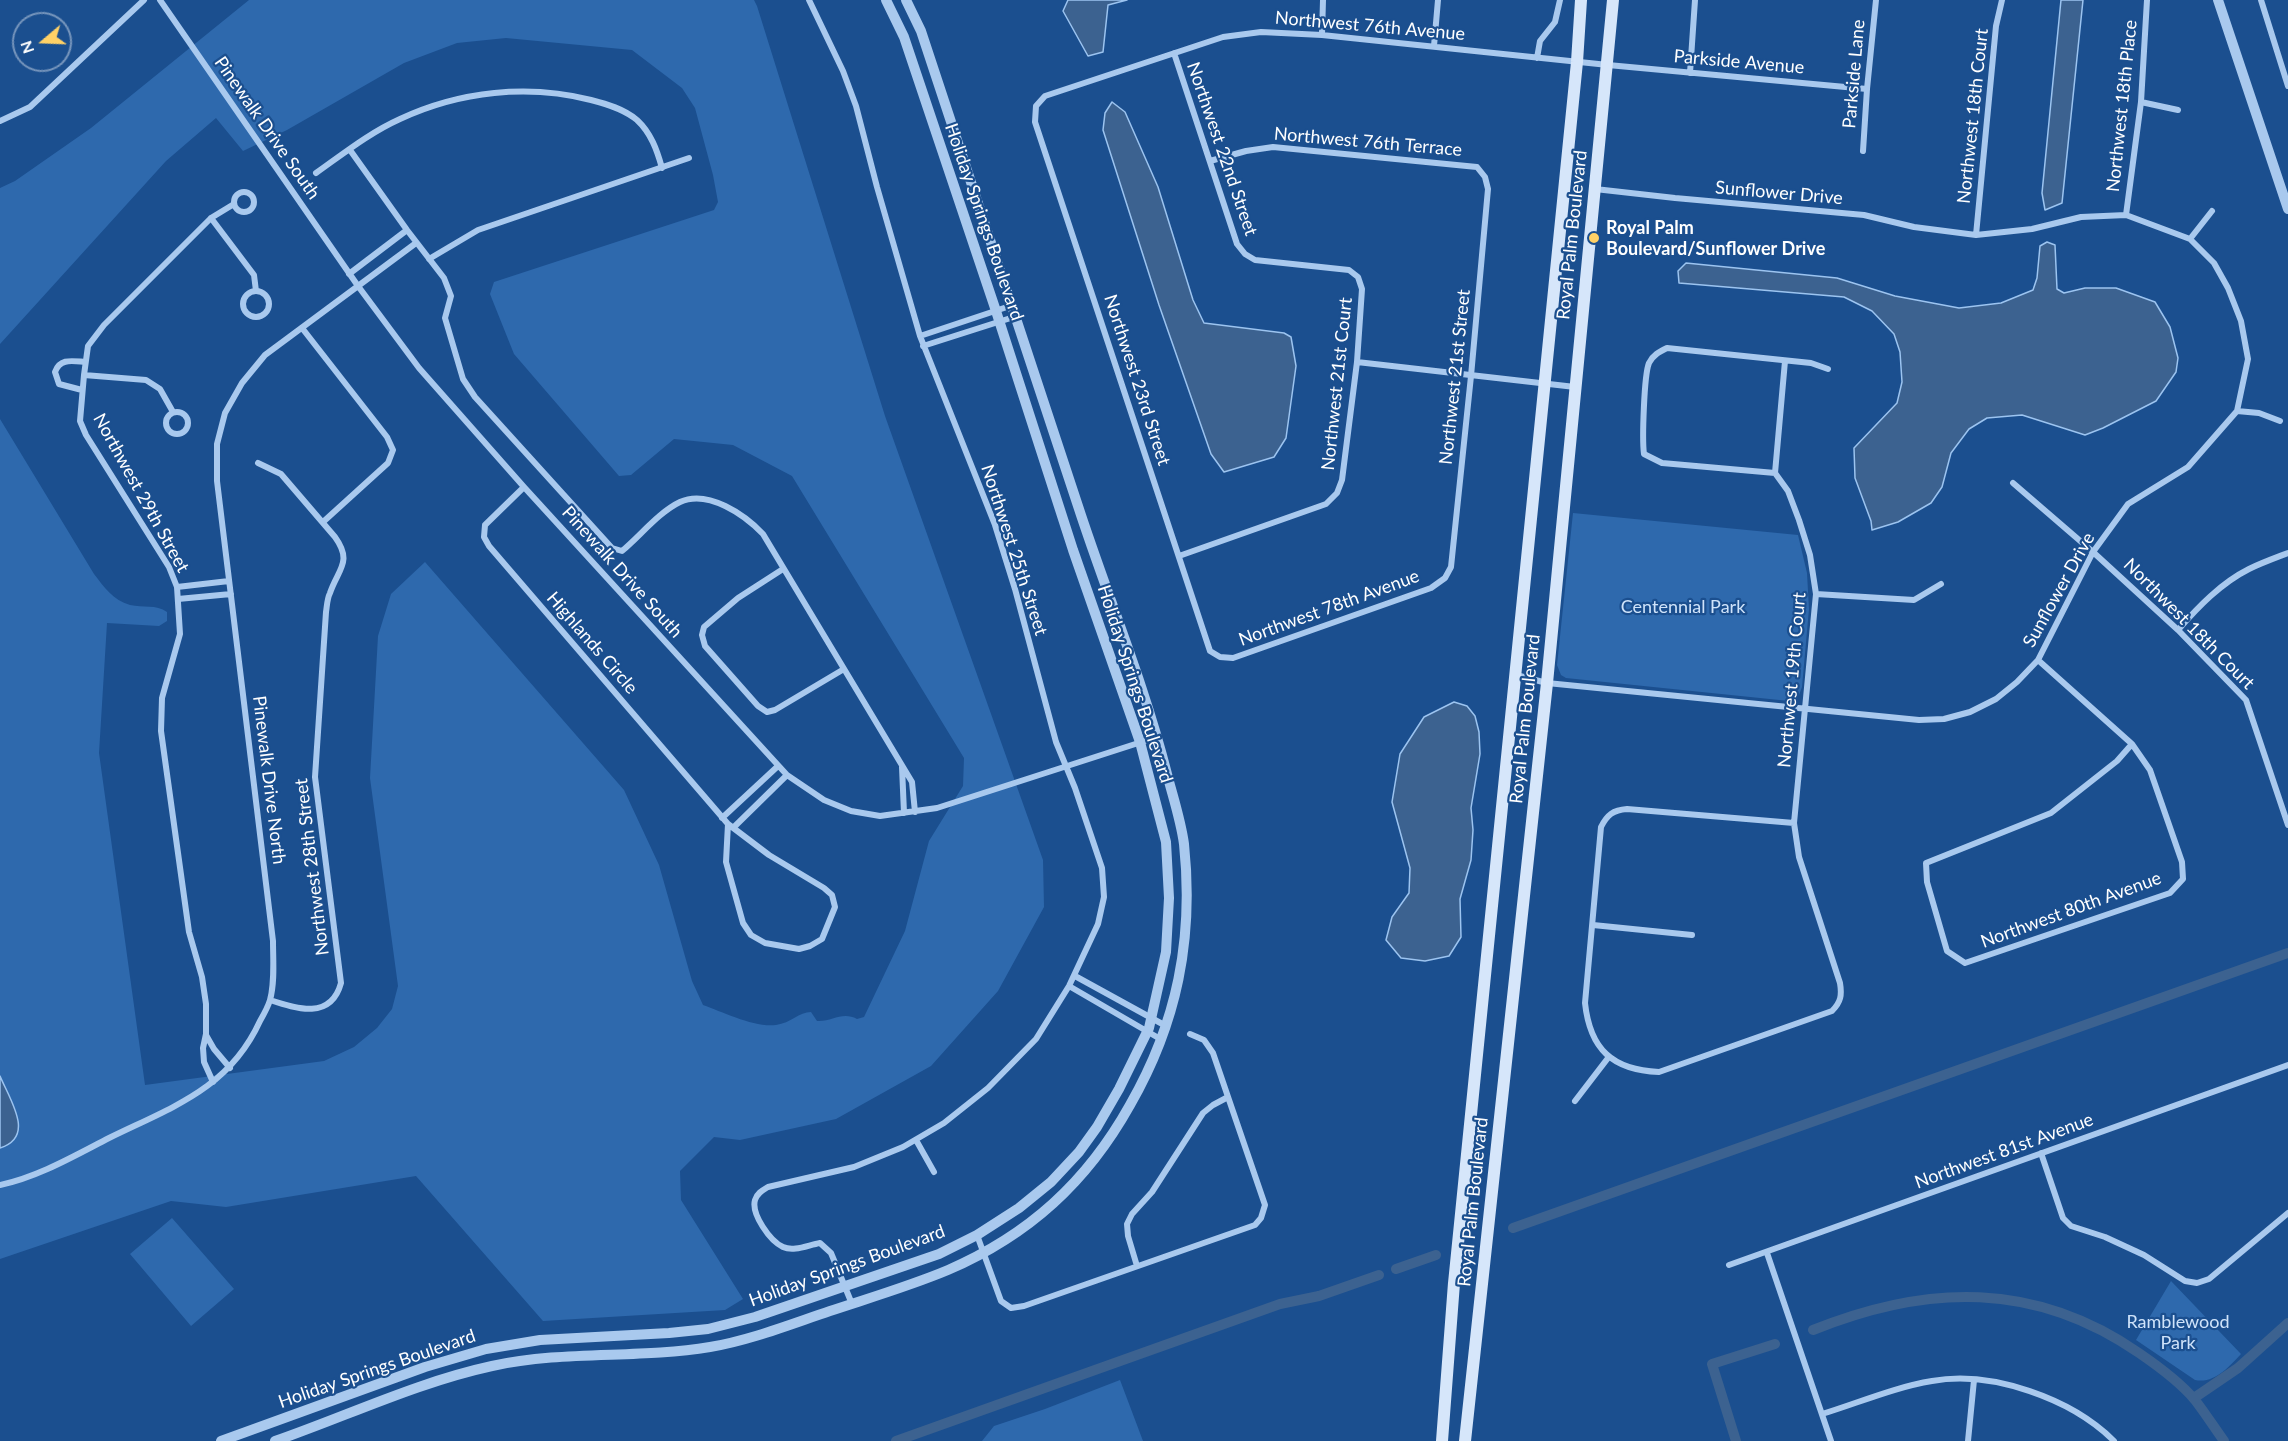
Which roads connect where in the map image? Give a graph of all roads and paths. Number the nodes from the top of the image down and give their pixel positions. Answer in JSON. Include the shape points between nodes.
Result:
{"nodes":[{"id":1,"x":144,"y":0,"type":"edge"},
{"id":2,"x":160,"y":0,"type":"edge"},
{"id":3,"x":809,"y":0,"type":"edge"},
{"id":4,"x":886,"y":0,"type":"edge"},
{"id":5,"x":906,"y":0,"type":"edge"},
{"id":6,"x":1323,"y":0,"type":"edge"},
{"id":7,"x":1438,"y":0,"type":"edge"},
{"id":8,"x":1560,"y":0,"type":"edge"},
{"id":9,"x":1581,"y":0,"type":"edge"},
{"id":10,"x":1613,"y":0,"type":"edge"},
{"id":11,"x":1695,"y":0,"type":"edge"},
{"id":12,"x":1876,"y":0,"type":"edge"},
{"id":13,"x":2002,"y":0,"type":"edge"},
{"id":14,"x":2147,"y":0,"type":"edge"},
{"id":15,"x":2218,"y":0,"type":"edge"},
{"id":16,"x":2261,"y":0,"type":"edge"},
{"id":17,"x":1322,"y":34,"type":"junction"},
{"id":18,"x":1434,"y":46,"type":"junction"},
{"id":19,"x":1174,"y":53,"type":"junction"},
{"id":20,"x":1537,"y":58,"type":"junction"},
{"id":21,"x":1577,"y":62,"type":"junction"},
{"id":22,"x":1608,"y":65,"type":"junction"},
{"id":23,"x":1690,"y":73,"type":"junction"},
{"id":24,"x":2288,"y":86,"type":"edge"},
{"id":25,"x":1867,"y":89,"type":"junction"},
{"id":26,"x":2140,"y":102,"type":"junction"},
{"id":27,"x":1035,"y":106,"type":"joint"},
{"id":28,"x":2178,"y":110,"type":"dead end"},
{"id":29,"x":0,"y":121,"type":"edge"},
{"id":30,"x":350,"y":150,"type":"junction"},
{"id":31,"x":1863,"y":151,"type":"dead end"},
{"id":32,"x":689,"y":159,"type":"dead end"},
{"id":33,"x":1210,"y":161,"type":"junction"},
{"id":34,"x":662,"y":168,"type":"junction"},
{"id":35,"x":316,"y":173,"type":"dead end"},
{"id":36,"x":1485,"y":177,"type":"joint"},
{"id":37,"x":1595,"y":188,"type":"junction"},
{"id":38,"x":234,"y":204,"type":"dead end"},
{"id":39,"x":2288,"y":209,"type":"edge"},
{"id":40,"x":2212,"y":211,"type":"dead end"},
{"id":41,"x":2126,"y":215,"type":"junction"},
{"id":42,"x":211,"y":218,"type":"junction"},
{"id":43,"x":407,"y":230,"type":"junction"},
{"id":44,"x":1976,"y":235,"type":"junction"},
{"id":45,"x":2190,"y":239,"type":"junction"},
{"id":46,"x":416,"y":243,"type":"junction"},
{"id":47,"x":429,"y":259,"type":"junction"},
{"id":48,"x":349,"y":274,"type":"junction"},
{"id":49,"x":1358,"y":277,"type":"joint"},
{"id":50,"x":358,"y":286,"type":"junction"},
{"id":51,"x":255,"y":291,"type":"junction"},
{"id":52,"x":1015,"y":310,"type":"junction"},
{"id":53,"x":998,"y":316,"type":"junction"},
{"id":54,"x":302,"y":328,"type":"junction"},
{"id":55,"x":920,"y":336,"type":"junction"},
{"id":56,"x":923,"y":346,"type":"junction"},
{"id":57,"x":1785,"y":361,"type":"junction"},
{"id":58,"x":85,"y":362,"type":"junction"},
{"id":59,"x":1357,"y":362,"type":"junction"},
{"id":60,"x":1828,"y":369,"type":"dead end"},
{"id":61,"x":84,"y":375,"type":"junction"},
{"id":62,"x":1471,"y":376,"type":"junction"},
{"id":63,"x":1544,"y":384,"type":"junction"},
{"id":64,"x":1575,"y":387,"type":"junction"},
{"id":65,"x":82,"y":390,"type":"junction"},
{"id":66,"x":2237,"y":411,"type":"junction"},
{"id":67,"x":173,"y":412,"type":"dead end"},
{"id":68,"x":2280,"y":421,"type":"dead end"},
{"id":69,"x":258,"y":463,"type":"dead end"},
{"id":70,"x":1775,"y":473,"type":"junction"},
{"id":71,"x":2013,"y":483,"type":"dead end"},
{"id":72,"x":524,"y":487,"type":"junction"},
{"id":73,"x":323,"y":522,"type":"junction"},
{"id":74,"x":2093,"y":552,"type":"junction"},
{"id":75,"x":2288,"y":553,"type":"edge"},
{"id":76,"x":1179,"y":556,"type":"junction"},
{"id":77,"x":783,"y":569,"type":"junction"},
{"id":78,"x":1445,"y":578,"type":"joint"},
{"id":79,"x":229,"y":581,"type":"junction"},
{"id":80,"x":1941,"y":584,"type":"dead end"},
{"id":81,"x":177,"y":587,"type":"junction"},
{"id":82,"x":231,"y":594,"type":"junction"},
{"id":83,"x":1816,"y":594,"type":"junction"},
{"id":84,"x":178,"y":599,"type":"junction"},
{"id":85,"x":2178,"y":630,"type":"junction"},
{"id":86,"x":1220,"y":657,"type":"joint"},
{"id":87,"x":2038,"y":660,"type":"junction"},
{"id":88,"x":844,"y":669,"type":"junction"},
{"id":89,"x":1516,"y":675,"type":"junction"},
{"id":90,"x":1547,"y":683,"type":"junction"},
{"id":91,"x":1806,"y":707,"type":"junction"},
{"id":92,"x":1157,"y":737,"type":"junction"},
{"id":93,"x":1140,"y":742,"type":"junction"},
{"id":94,"x":2132,"y":744,"type":"junction"},
{"id":95,"x":778,"y":766,"type":"junction"},
{"id":96,"x":902,"y":766,"type":"junction"},
{"id":97,"x":1066,"y":766,"type":"junction"},
{"id":98,"x":787,"y":775,"type":"junction"},
{"id":99,"x":915,"y":812,"type":"junction"},
{"id":100,"x":904,"y":813,"type":"junction"},
{"id":101,"x":722,"y":818,"type":"junction"},
{"id":102,"x":1794,"y":823,"type":"junction"},
{"id":103,"x":2288,"y":825,"type":"edge"},
{"id":104,"x":730,"y":826,"type":"junction"},
{"id":105,"x":1593,"y":925,"type":"junction"},
{"id":106,"x":1692,"y":935,"type":"dead end"},
{"id":107,"x":1075,"y":976,"type":"junction"},
{"id":108,"x":1069,"y":986,"type":"junction"},
{"id":109,"x":270,"y":1000,"type":"junction"},
{"id":110,"x":1152,"y":1017,"type":"junction"},
{"id":111,"x":1167,"y":1026,"type":"junction"},
{"id":112,"x":1147,"y":1031,"type":"junction"},
{"id":113,"x":206,"y":1034,"type":"junction"},
{"id":114,"x":1190,"y":1034,"type":"dead end"},
{"id":115,"x":1162,"y":1040,"type":"junction"},
{"id":116,"x":1608,"y":1058,"type":"junction"},
{"id":117,"x":2288,"y":1065,"type":"edge"},
{"id":118,"x":230,"y":1068,"type":"junction"},
{"id":119,"x":213,"y":1082,"type":"junction"},
{"id":120,"x":1228,"y":1097,"type":"junction"},
{"id":121,"x":1575,"y":1101,"type":"dead end"},
{"id":122,"x":916,"y":1140,"type":"junction"},
{"id":123,"x":2041,"y":1153,"type":"junction"},
{"id":124,"x":933,"y":1172,"type":"dead end"},
{"id":125,"x":0,"y":1185,"type":"edge"},
{"id":126,"x":2288,"y":1213,"type":"edge"},
{"id":127,"x":977,"y":1235,"type":"junction"},
{"id":128,"x":984,"y":1252,"type":"junction"},
{"id":129,"x":1767,"y":1253,"type":"junction"},
{"id":130,"x":1729,"y":1265,"type":"dead end"},
{"id":131,"x":1137,"y":1266,"type":"junction"},
{"id":132,"x":845,"y":1287,"type":"junction"},
{"id":133,"x":852,"y":1304,"type":"junction"},
{"id":134,"x":401,"y":1376,"type":"junction"},
{"id":135,"x":1974,"y":1380,"type":"junction"},
{"id":136,"x":408,"y":1392,"type":"junction"},
{"id":137,"x":1822,"y":1414,"type":"junction"},
{"id":138,"x":222,"y":1441,"type":"edge"},
{"id":139,"x":275,"y":1441,"type":"edge"},
{"id":140,"x":1442,"y":1441,"type":"edge"},
{"id":141,"x":1465,"y":1441,"type":"edge"},
{"id":142,"x":1831,"y":1441,"type":"edge"},
{"id":143,"x":1968,"y":1441,"type":"edge"},
{"id":144,"x":2114,"y":1441,"type":"edge"}],
"edges":[{"from":1,"to":29,"type":"street","via":[[30,107]]},
{"from":2,"to":48,"type":"street","name":"Pinewalk Drive South"},
{"from":3,"to":55,"type":"street","name":"Northwest 25th Street","via":[[856,106]]},
{"from":4,"to":53,"type":"street","name":"Holiday Springs Boulevard","via":[[904,38]]},
{"from":5,"to":52,"type":"street","name":"Holiday Springs Boulevard","via":[[921,31]]},
{"from":6,"to":17,"type":"street"},
{"from":7,"to":18,"type":"street"},
{"from":8,"to":20,"type":"street","via":[[1556,22],[1540,41]]},
{"from":9,"to":21,"type":"main road","name":"Royal Palm Boulevard"},
{"from":10,"to":22,"type":"main road","name":"Royal Palm Boulevard"},
{"from":11,"to":23,"type":"street"},
{"from":12,"to":25,"type":"street","name":"Parkside Lane"},
{"from":13,"to":44,"type":"street","name":"Northwest 18th Court","via":[[1996,26]]},
{"from":14,"to":26,"type":"street","name":"Northwest 18th Place"},
{"from":15,"to":39,"type":"street"},
{"from":16,"to":24,"type":"street"},
{"from":17,"to":18,"type":"street","name":"Northwest 76th Avenue"},
{"from":17,"to":19,"type":"street","name":"Northwest 76th Avenue","via":[[1261,32],[1223,37]]},
{"from":18,"to":20,"type":"street","name":"Northwest 76th Avenue"},
{"from":19,"to":27,"type":"street","name":"Northwest 76th Avenue","via":[[1045,96]]},
{"from":19,"to":33,"type":"street","name":"Northwest 22nd Street"},
{"from":20,"to":21,"type":"street","name":"Northwest 76th Avenue"},
{"from":21,"to":22,"type":"street","name":"Northwest 76th Avenue"},
{"from":21,"to":63,"type":"main road","name":"Royal Palm Boulevard"},
{"from":22,"to":23,"type":"street","name":"Parkside Avenue"},
{"from":22,"to":37,"type":"main road","name":"Royal Palm Boulevard"},
{"from":23,"to":25,"type":"street","name":"Parkside Avenue"},
{"from":25,"to":31,"type":"street","name":"Parkside Lane"},
{"from":26,"to":28,"type":"street"},
{"from":26,"to":41,"type":"street","name":"Northwest 18th Place"},
{"from":27,"to":76,"type":"street","name":"Northwest 23rd Street","via":[[1035,122]]},
{"from":30,"to":34,"type":"street","name":"Pinewalk Drive South","via":[[401,118],[432,107],[501,92],[534,91],[577,96],[623,111],[649,135]]},
{"from":30,"to":35,"type":"street","name":"Pinewalk Drive South"},
{"from":30,"to":43,"type":"street","name":"Pinewalk Drive South"},
{"from":32,"to":34,"type":"street"},
{"from":33,"to":36,"type":"street","name":"Northwest 76th Terrace","via":[[1274,147],[1477,167]]},
{"from":33,"to":49,"type":"street","name":"Northwest 22nd Street","via":[[1237,244],[1245,254],[1256,260],[1349,270]]},
{"from":34,"to":47,"type":"street","via":[[478,230]]},
{"from":36,"to":62,"type":"street","name":"Northwest 21st Street","via":[[1488,189]]},
{"from":37,"to":44,"type":"street","name":"Sunflower Drive","via":[[1864,215],[1914,227]]},
{"from":37,"to":64,"type":"main road","name":"Royal Palm Boulevard"},
{"from":38,"to":42,"type":"street","name":"Northwest 29th Street"},
{"from":40,"to":45,"type":"street"},
{"from":41,"to":44,"type":"street","name":"Sunflower Drive"},
{"from":41,"to":45,"type":"street","name":"Sunflower Drive"},
{"from":42,"to":51,"type":"street","via":[[254,275]]},
{"from":42,"to":58,"type":"street","name":"Northwest 29th Street","via":[[104,325],[88,346]]},
{"from":43,"to":46,"type":"street","name":"Pinewalk Drive South"},
{"from":43,"to":48,"type":"street"},
{"from":45,"to":66,"type":"street","name":"Sunflower Drive","via":[[2214,263],[2241,321],[2248,359]]},
{"from":46,"to":47,"type":"street","name":"Pinewalk Drive South"},
{"from":46,"to":50,"type":"street"},
{"from":47,"to":77,"type":"street","name":"Pinewalk Drive South","via":[[444,278],[451,296],[445,318],[463,378],[475,397],[612,548],[622,551],[682,501],[708,500],[733,509],[754,524]]},
{"from":48,"to":50,"type":"street","name":"Pinewalk Drive South"},
{"from":49,"to":59,"type":"street","name":"Northwest 21st Court","via":[[1362,289]]},
{"from":50,"to":54,"type":"street","name":"Pinewalk Drive North"},
{"from":50,"to":72,"type":"street","name":"Pinewalk Drive South","via":[[419,368]]},
{"from":51,"to":51,"type":"street","via":[[247,295],[243,304],[247,313],[256,316],[265,313],[269,303],[265,295]]},
{"from":52,"to":53,"type":"street"},
{"from":52,"to":53,"type":"street"},
{"from":52,"to":92,"type":"street","name":"Holiday Springs Boulevard"},
{"from":53,"to":55,"type":"street"},
{"from":53,"to":56,"type":"street"},
{"from":53,"to":93,"type":"street","name":"Holiday Springs Boulevard"},
{"from":54,"to":73,"type":"street","via":[[393,450],[388,462]]},
{"from":54,"to":79,"type":"street","name":"Pinewalk Drive North","via":[[265,355],[242,382],[225,413],[218,444],[217,481]]},
{"from":55,"to":56,"type":"street","name":"Northwest 25th Street"},
{"from":56,"to":97,"type":"street","name":"Northwest 25th Street","via":[[995,525]]},
{"from":57,"to":60,"type":"street"},
{"from":57,"to":70,"type":"street"},
{"from":57,"to":70,"type":"street","via":[[1667,348],[1656,353],[1648,365],[1644,454],[1662,463]]},
{"from":58,"to":61,"type":"street","name":"Northwest 29th Street"},
{"from":58,"to":65,"type":"street","via":[[67,360],[55,372],[59,384]]},
{"from":59,"to":62,"type":"street"},
{"from":59,"to":76,"type":"street","name":"Northwest 21st Court","via":[[1342,480],[1326,504]]},
{"from":61,"to":65,"type":"street","name":"Northwest 29th Street"},
{"from":61,"to":67,"type":"street","via":[[146,380],[160,389]]},
{"from":62,"to":63,"type":"street"},
{"from":62,"to":78,"type":"street","name":"Northwest 21st Street","via":[[1451,567]]},
{"from":63,"to":64,"type":"street"},
{"from":63,"to":89,"type":"main road","name":"Royal Palm Boulevard"},
{"from":64,"to":90,"type":"main road","name":"Royal Palm Boulevard"},
{"from":65,"to":81,"type":"street","name":"Northwest 29th Street","via":[[80,421],[86,435],[170,567]]},
{"from":66,"to":68,"type":"street","via":[[2259,413]]},
{"from":66,"to":74,"type":"street","name":"Sunflower Drive","via":[[2188,467],[2128,504]]},
{"from":69,"to":73,"type":"street","via":[[281,474]]},
{"from":70,"to":83,"type":"street","name":"Northwest 19th Court","via":[[1788,491],[1799,520]]},
{"from":71,"to":74,"type":"street","name":"Northwest 18th Court"},
{"from":72,"to":95,"type":"street","name":"Pinewalk Drive South"},
{"from":72,"to":101,"type":"street","name":"Highlands Circle","via":[[485,525],[484,537],[489,546]]},
{"from":73,"to":109,"type":"street","name":"Northwest 28th Street","via":[[343,548],[345,560],[329,594],[326,612],[315,777],[341,983],[338,996],[316,1008],[301,1009]]},
{"from":74,"to":85,"type":"street","name":"Northwest 18th Court"},
{"from":74,"to":87,"type":"street","name":"Sunflower Drive"},
{"from":75,"to":85,"type":"street","via":[[2233,578],[2200,605]]},
{"from":76,"to":86,"type":"street","name":"Northwest 23rd Street","via":[[1210,651]]},
{"from":77,"to":88,"type":"street","name":"Pinewalk Drive South"},
{"from":77,"to":88,"type":"street","name":"Pinewalk Drive South","via":[[738,598],[704,627],[705,646],[766,712]]},
{"from":78,"to":86,"type":"street","name":"Northwest 78th Avenue","via":[[1431,588],[1233,658]]},
{"from":79,"to":81,"type":"street"},
{"from":79,"to":82,"type":"street","name":"Pinewalk Drive North"},
{"from":80,"to":83,"type":"street","via":[[1914,600]]},
{"from":81,"to":84,"type":"street","name":"Northwest 29th Street"},
{"from":82,"to":84,"type":"street"},
{"from":82,"to":109,"type":"street","name":"Pinewalk Drive North","via":[[273,941]]},
{"from":83,"to":91,"type":"street","name":"Northwest 19th Court"},
{"from":84,"to":113,"type":"street","name":"Northwest 29th Street","via":[[180,634],[162,698],[161,730],[189,932],[205,995]]},
{"from":85,"to":103,"type":"street","name":"Northwest 18th Court","via":[[2246,700]]},
{"from":87,"to":91,"type":"street","name":"Sunflower Drive","via":[[1996,699],[1970,712],[1944,718],[1919,720]]},
{"from":87,"to":94,"type":"street"},
{"from":88,"to":96,"type":"street","name":"Pinewalk Drive South"},
{"from":89,"to":90,"type":"street","name":"Sunflower Drive"},
{"from":89,"to":140,"type":"main road","name":"Royal Palm Boulevard","via":[[1454,1284]]},
{"from":90,"to":91,"type":"street","name":"Sunflower Drive"},
{"from":90,"to":141,"type":"main road","name":"Royal Palm Boulevard"},
{"from":91,"to":102,"type":"street","name":"Northwest 19th Court"},
{"from":92,"to":93,"type":"street","name":"Pinewalk Drive South"},
{"from":92,"to":111,"type":"street","name":"Holiday Springs Boulevard","via":[[1184,839],[1187,898],[1184,954]]},
{"from":93,"to":97,"type":"street","name":"Pinewalk Drive South"},
{"from":93,"to":110,"type":"street","name":"Holiday Springs Boulevard","via":[[1166,842],[1169,898],[1166,951]]},
{"from":94,"to":94,"type":"street","name":"Northwest 80th Avenue","via":[[2117,761],[2051,813],[1926,863],[1927,882],[1947,951],[1965,963],[2170,893],[2183,879],[2182,862],[2150,770]]},
{"from":95,"to":98,"type":"street","name":"Pinewalk Drive South"},
{"from":95,"to":101,"type":"street"},
{"from":96,"to":99,"type":"street","name":"Pinewalk Drive South","via":[[912,782]]},
{"from":96,"to":100,"type":"street","name":"Pinewalk Drive South"},
{"from":97,"to":99,"type":"street","name":"Pinewalk Drive South"},
{"from":97,"to":107,"type":"street","name":"Northwest 25th Street","via":[[1102,868],[1104,897],[1098,924]]},
{"from":98,"to":100,"type":"street","name":"Pinewalk Drive South","via":[[824,800],[851,811],[879,816]]},
{"from":98,"to":104,"type":"street"},
{"from":99,"to":100,"type":"street","name":"Pinewalk Drive South"},
{"from":101,"to":104,"type":"street","name":"Highlands Circle"},
{"from":102,"to":105,"type":"street","via":[[1627,809],[1610,813],[1601,827]]},
{"from":102,"to":116,"type":"street","name":"Northwest 19th Court","via":[[1799,857],[1840,983],[1840,1003],[1832,1011],[1659,1072],[1623,1066]]},
{"from":104,"to":104,"type":"street","name":"Highlands Circle","via":[[832,895],[834,907],[822,939],[799,949],[765,943],[751,935],[743,923],[726,862]]},
{"from":105,"to":106,"type":"street"},
{"from":105,"to":116,"type":"street","via":[[1585,1003],[1587,1021]]},
{"from":107,"to":108,"type":"street","name":"Northwest 25th Street"},
{"from":107,"to":110,"type":"street"},
{"from":108,"to":112,"type":"street"},
{"from":108,"to":122,"type":"street","name":"Northwest 25th Street","via":[[1036,1039],[988,1088]]},
{"from":109,"to":118,"type":"street","name":"Pinewalk Drive North","via":[[256,1030]]},
{"from":110,"to":111,"type":"street"},
{"from":110,"to":112,"type":"street","name":"Holiday Springs Boulevard"},
{"from":111,"to":115,"type":"street","name":"Holiday Springs Boulevard"},
{"from":112,"to":115,"type":"street"},
{"from":112,"to":127,"type":"street","name":"Holiday Springs Boulevard","via":[[1119,1089],[1079,1152],[1051,1182]]},
{"from":113,"to":118,"type":"street"},
{"from":113,"to":119,"type":"street","name":"Northwest 29th Street","via":[[204,1062]]},
{"from":114,"to":120,"type":"street","via":[[1204,1040],[1213,1053]]},
{"from":115,"to":128,"type":"street","name":"Holiday Springs Boulevard","via":[[1135,1097],[1093,1163],[1029,1223]]},
{"from":116,"to":121,"type":"street"},
{"from":117,"to":123,"type":"street","name":"Northwest 81st Avenue"},
{"from":118,"to":119,"type":"street","name":"Pinewalk Drive North"},
{"from":119,"to":125,"type":"street","name":"Pinewalk Drive North","via":[[196,1096],[56,1164]]},
{"from":120,"to":131,"type":"street","via":[[1203,1113],[1152,1192],[1132,1214],[1127,1224],[1128,1236]]},
{"from":120,"to":131,"type":"street","via":[[1264,1205],[1262,1218],[1255,1225]]},
{"from":122,"to":124,"type":"street"},
{"from":122,"to":132,"type":"street","name":"Northwest 25th Street","via":[[854,1167],[768,1187],[754,1201],[756,1214],[771,1238],[792,1250],[820,1244],[831,1253]]},
{"from":123,"to":126,"type":"street","via":[[2063,1218],[2071,1226],[2144,1255],[2186,1281],[2209,1279]]},
{"from":123,"to":129,"type":"street","name":"Northwest 81st Avenue"},
{"from":127,"to":128,"type":"street"},
{"from":127,"to":132,"type":"street","name":"Holiday Springs Boulevard","via":[[939,1254]]},
{"from":128,"to":131,"type":"street","via":[[1001,1301],[1011,1308]]},
{"from":128,"to":133,"type":"street","name":"Holiday Springs Boulevard","via":[[946,1271]]},
{"from":129,"to":130,"type":"street","name":"Northwest 81st Avenue"},
{"from":129,"to":137,"type":"street"},
{"from":132,"to":133,"type":"street"},
{"from":132,"to":134,"type":"street","name":"Holiday Springs Boulevard","via":[[708,1329],[540,1340],[486,1349]]},
{"from":133,"to":136,"type":"street","name":"Holiday Springs Boulevard","via":[[760,1335],[711,1346],[657,1353],[543,1358],[490,1366]]},
{"from":134,"to":136,"type":"street"},
{"from":134,"to":138,"type":"street","name":"Holiday Springs Boulevard"},
{"from":135,"to":137,"type":"street","via":[[1933,1380]]},
{"from":135,"to":143,"type":"street"},
{"from":135,"to":144,"type":"street","via":[[2030,1390],[2085,1417]]},
{"from":136,"to":139,"type":"street","name":"Holiday Springs Boulevard"},
{"from":137,"to":142,"type":"street"}]}
